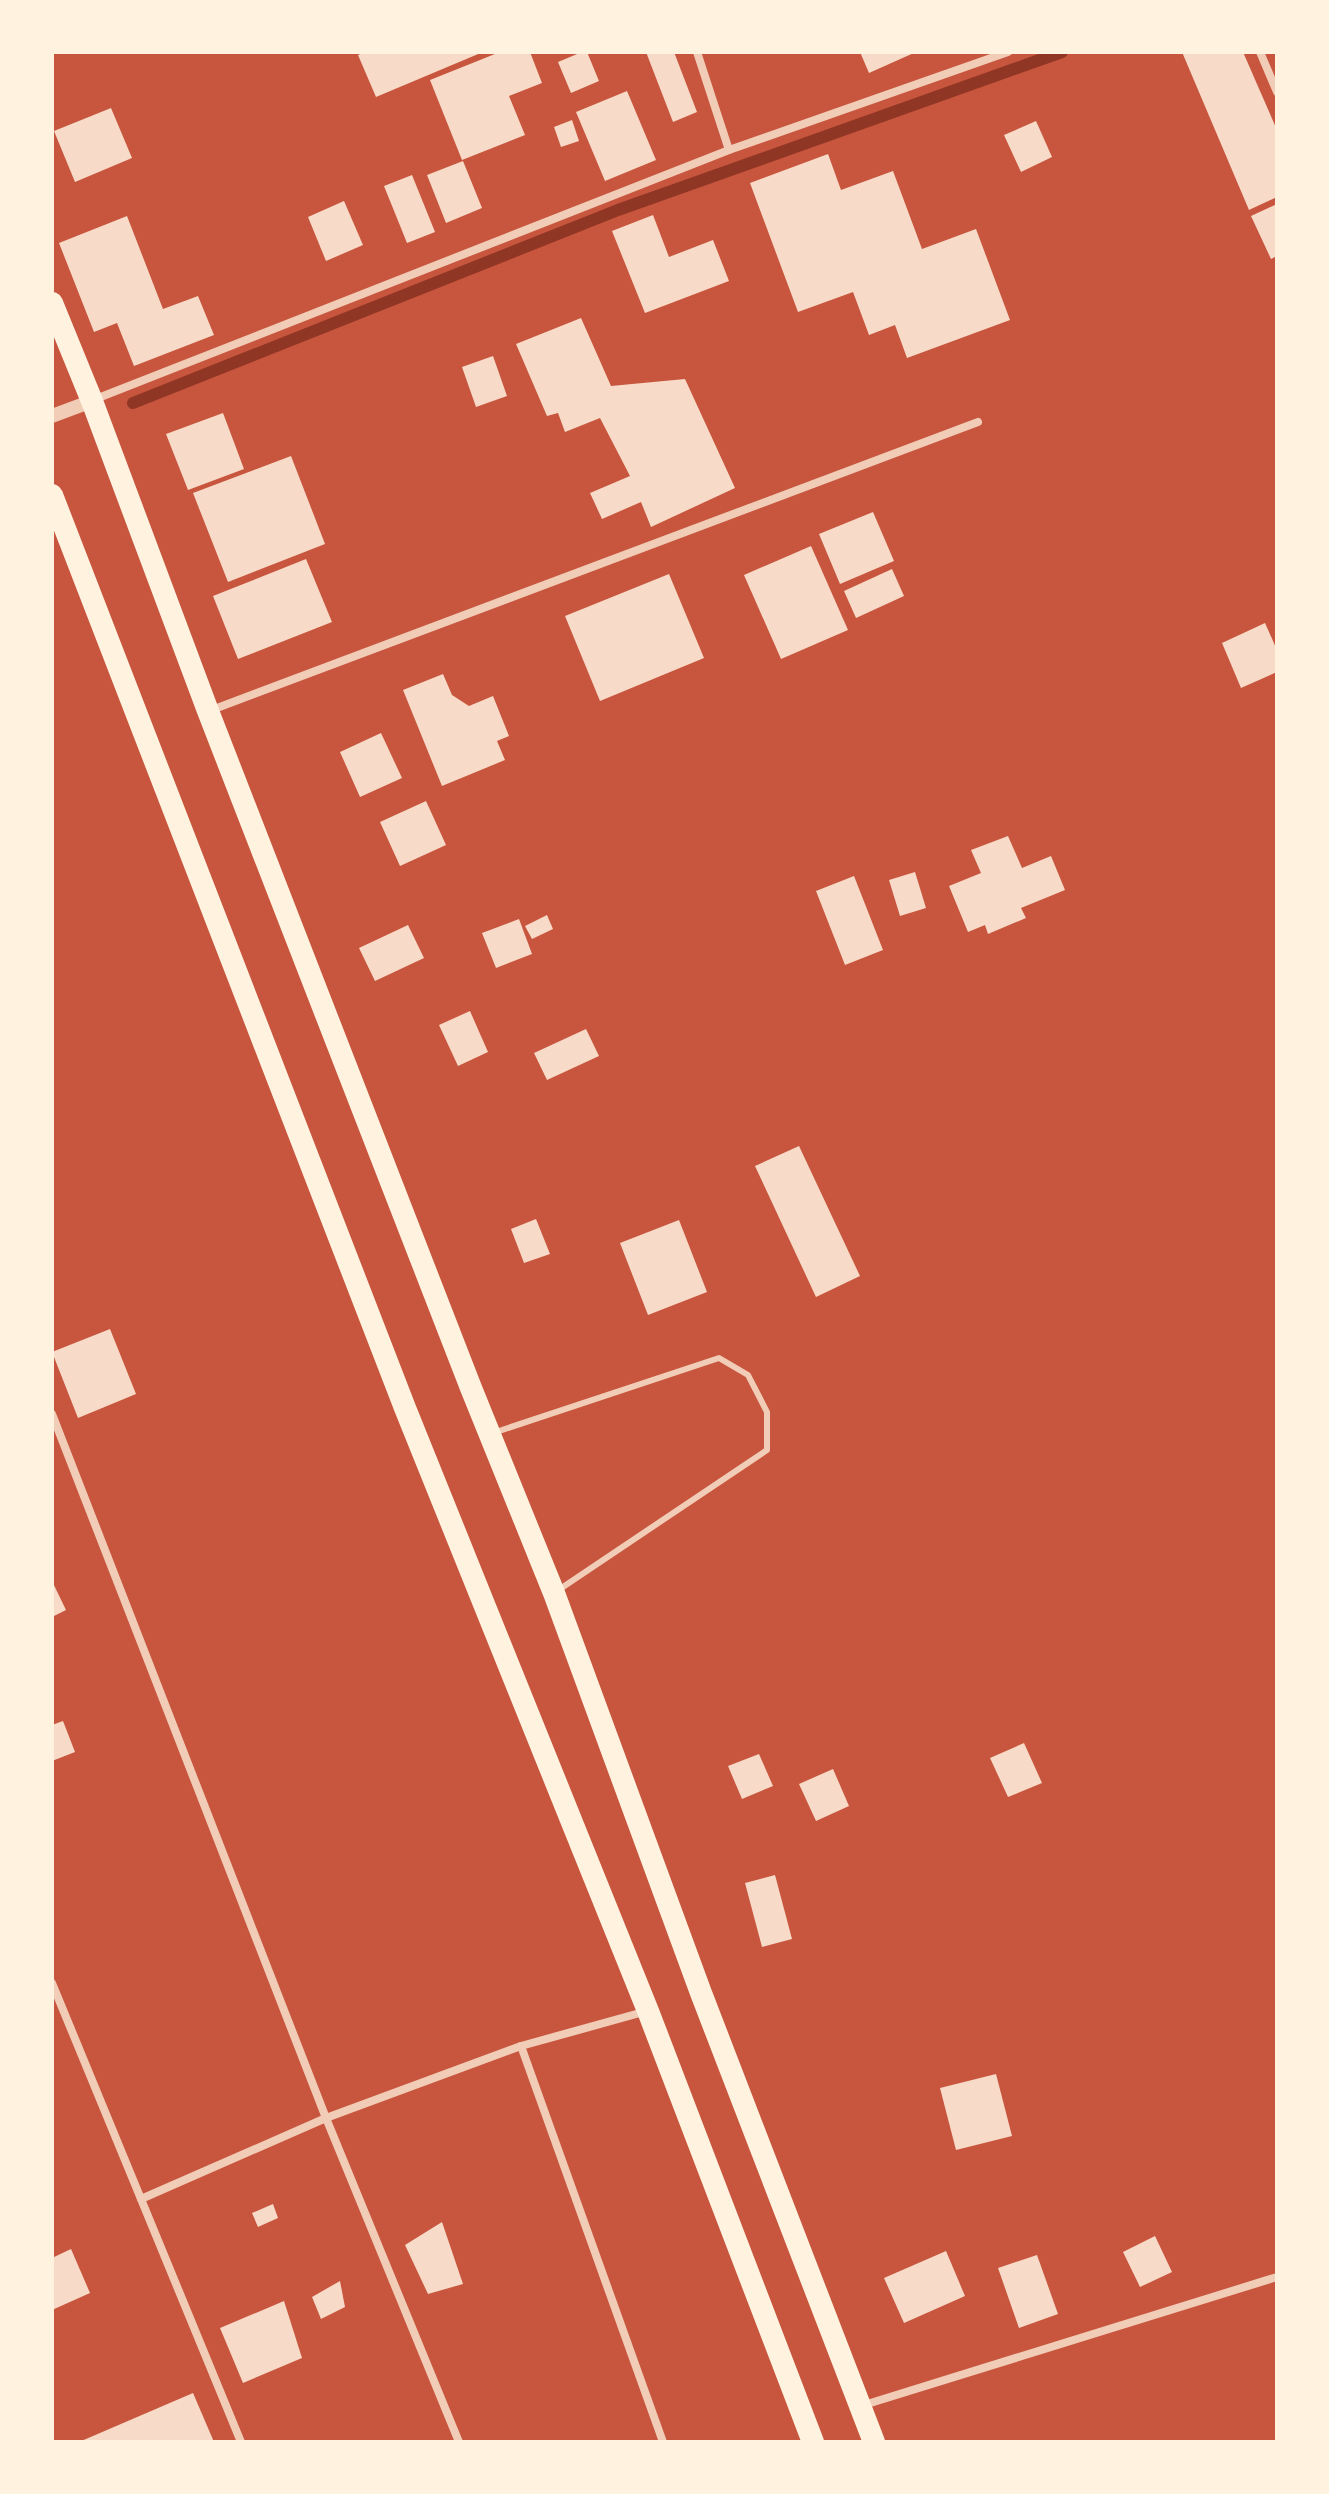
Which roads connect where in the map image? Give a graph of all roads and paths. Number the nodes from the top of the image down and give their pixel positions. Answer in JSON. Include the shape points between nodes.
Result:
{"nodes":[{"id":1,"x":697,"y":52,"type":"edge"},
{"id":2,"x":1008,"y":52,"type":"edge"},
{"id":3,"x":1260,"y":52,"type":"edge"},
{"id":4,"x":1277,"y":92,"type":"edge"},
{"id":5,"x":729,"y":150,"type":"junction"},
{"id":6,"x":52,"y":303,"type":"edge"},
{"id":7,"x":92,"y":401,"type":"junction"},
{"id":8,"x":52,"y":416,"type":"edge"},
{"id":9,"x":978,"y":422,"type":"dead end"},
{"id":10,"x":52,"y":495,"type":"edge"},
{"id":11,"x":208,"y":711,"type":"junction"},
{"id":12,"x":52,"y":1414,"type":"edge"},
{"id":13,"x":490,"y":1434,"type":"junction"},
{"id":14,"x":554,"y":1593,"type":"junction"},
{"id":15,"x":52,"y":1983,"type":"edge"},
{"id":16,"x":648,"y":2011,"type":"junction"},
{"id":17,"x":521,"y":2046,"type":"junction"},
{"id":18,"x":326,"y":2118,"type":"junction"},
{"id":19,"x":141,"y":2199,"type":"junction"},
{"id":20,"x":1277,"y":2277,"type":"edge"},
{"id":21,"x":859,"y":2407,"type":"junction"},
{"id":22,"x":241,"y":2442,"type":"edge"},
{"id":23,"x":459,"y":2442,"type":"edge"},
{"id":24,"x":663,"y":2442,"type":"edge"},
{"id":25,"x":813,"y":2442,"type":"edge"},
{"id":26,"x":874,"y":2442,"type":"edge"}],
"edges":[{"from":1,"to":5,"type":"street"},
{"from":2,"to":5,"type":"street"},
{"from":3,"to":4,"type":"street"},
{"from":5,"to":7,"type":"street"},
{"from":6,"to":7,"type":"highway"},
{"from":7,"to":8,"type":"street"},
{"from":7,"to":11,"type":"highway"},
{"from":9,"to":11,"type":"street"},
{"from":10,"to":16,"type":"highway","via":[[405,1408]]},
{"from":11,"to":13,"type":"highway"},
{"from":12,"to":18,"type":"street"},
{"from":13,"to":14,"type":"highway"},
{"from":13,"to":14,"type":"lane","via":[[719,1358],[748,1375],[767,1412],[767,1450]]},
{"from":14,"to":21,"type":"highway"},
{"from":15,"to":19,"type":"street"},
{"from":16,"to":17,"type":"street"},
{"from":16,"to":25,"type":"highway"},
{"from":17,"to":18,"type":"street"},
{"from":17,"to":24,"type":"street"},
{"from":18,"to":19,"type":"street"},
{"from":18,"to":23,"type":"street"},
{"from":19,"to":22,"type":"street"},
{"from":20,"to":21,"type":"street"},
{"from":21,"to":26,"type":"highway"}]}
